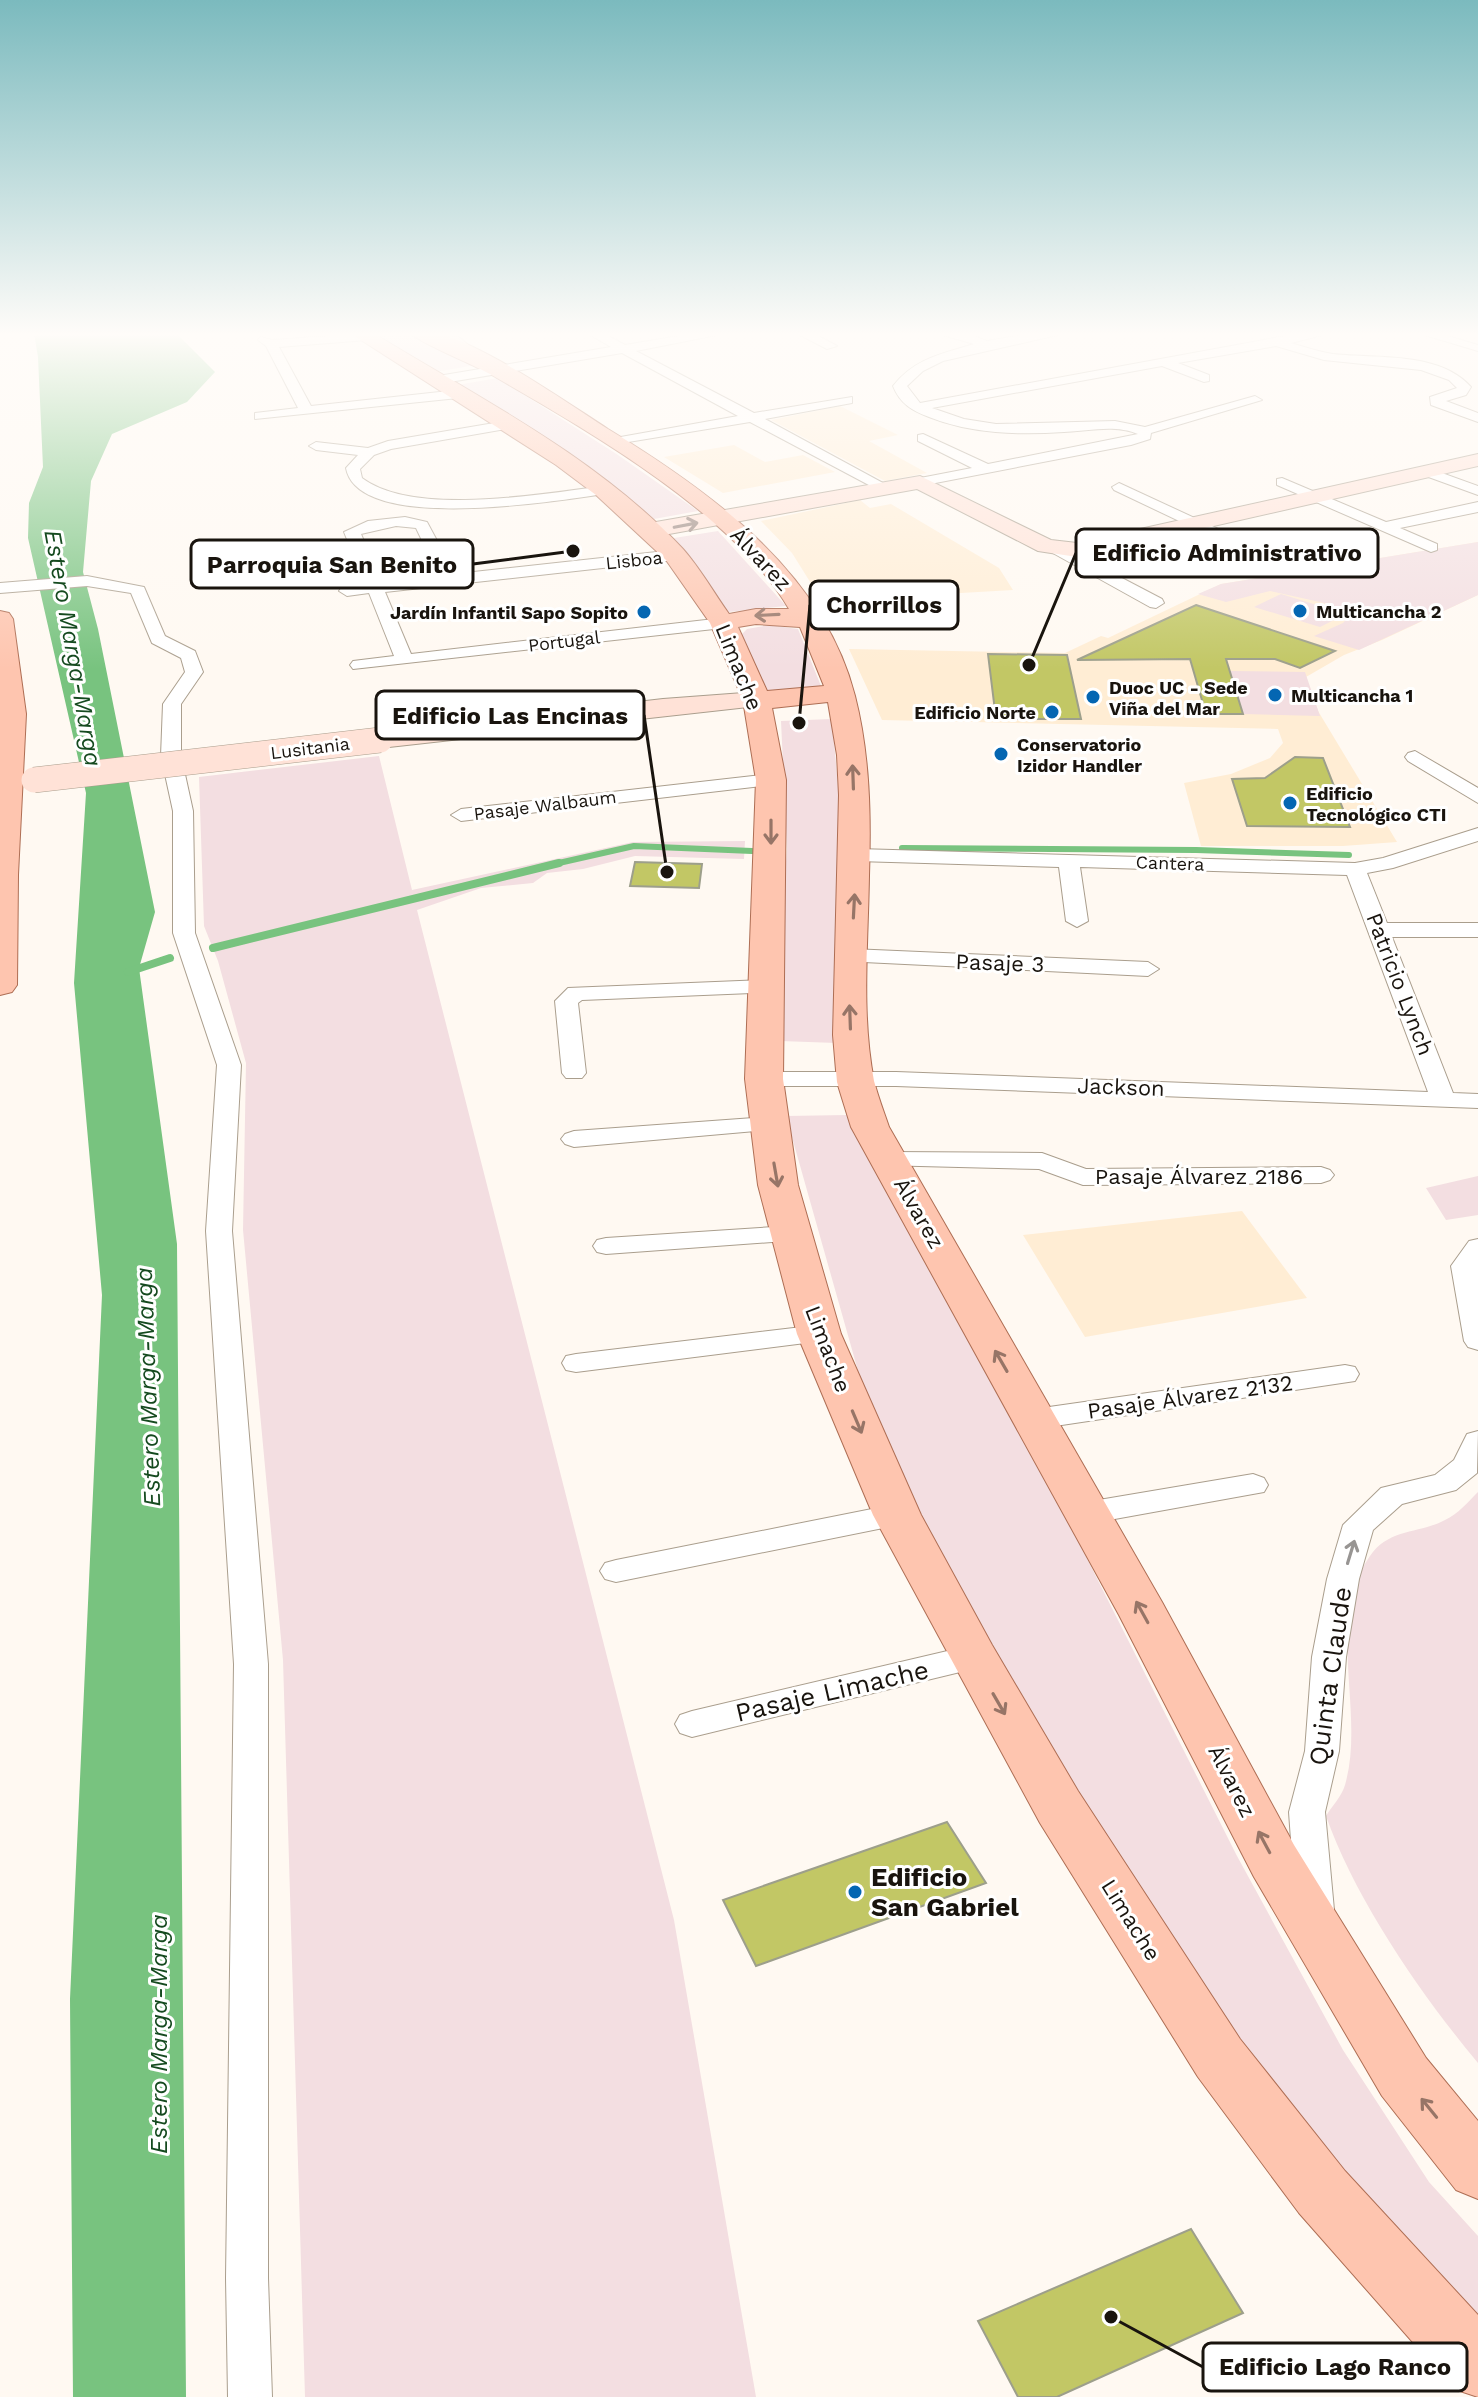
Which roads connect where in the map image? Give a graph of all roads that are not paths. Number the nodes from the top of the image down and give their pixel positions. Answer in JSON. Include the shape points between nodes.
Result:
{"nodes":[{"id":1,"x":389,"y":445,"type":"edge"},
{"id":2,"x":539,"y":445,"type":"edge"},
{"id":3,"x":619,"y":445,"type":"edge"},
{"id":4,"x":805,"y":445,"type":"edge"},
{"id":5,"x":937,"y":445,"type":"edge"},
{"id":6,"x":1111,"y":445,"type":"edge"},
{"id":7,"x":316,"y":446,"type":"dead end"},
{"id":8,"x":369,"y":452,"type":"junction"},
{"id":9,"x":1478,"y":460,"type":"edge"},
{"id":10,"x":986,"y":469,"type":"junction"},
{"id":11,"x":1428,"y":472,"type":"junction"},
{"id":12,"x":920,"y":482,"type":"junction"},
{"id":13,"x":1282,"y":482,"type":"dead end"},
{"id":14,"x":1119,"y":487,"type":"dead end"},
{"id":15,"x":887,"y":489,"type":"junction"},
{"id":16,"x":604,"y":490,"type":"junction"},
{"id":17,"x":1478,"y":491,"type":"edge"},
{"id":18,"x":1315,"y":497,"type":"junction"},
{"id":19,"x":1478,"y":507,"type":"edge"},
{"id":20,"x":722,"y":518,"type":"junction"},
{"id":21,"x":1194,"y":525,"type":"junction"},
{"id":22,"x":1383,"y":527,"type":"junction"},
{"id":23,"x":650,"y":529,"type":"junction"},
{"id":24,"x":1431,"y":547,"type":"dead end"},
{"id":25,"x":1057,"y":549,"type":"junction"},
{"id":26,"x":675,"y":555,"type":"junction"},
{"id":27,"x":1288,"y":567,"type":"dead end"},
{"id":28,"x":450,"y":581,"type":"junction"},
{"id":29,"x":0,"y":588,"type":"edge"},
{"id":30,"x":373,"y":588,"type":"junction"},
{"id":31,"x":347,"y":591,"type":"dead end"},
{"id":32,"x":1156,"y":603,"type":"dead end"},
{"id":33,"x":0,"y":619,"type":"edge"},
{"id":34,"x":811,"y":622,"type":"junction"},
{"id":35,"x":723,"y":623,"type":"junction"},
{"id":36,"x":405,"y":660,"type":"junction"},
{"id":37,"x":359,"y":665,"type":"dead end"},
{"id":38,"x":839,"y":691,"type":"junction"},
{"id":39,"x":757,"y":700,"type":"junction"},
{"id":40,"x":1415,"y":757,"type":"dead end"},
{"id":41,"x":10,"y":771,"type":"edge"},
{"id":42,"x":771,"y":780,"type":"junction"},
{"id":43,"x":1478,"y":797,"type":"edge"},
{"id":44,"x":461,"y":815,"type":"dead end"},
{"id":45,"x":1478,"y":834,"type":"edge"},
{"id":46,"x":857,"y":855,"type":"junction"},
{"id":47,"x":1068,"y":860,"type":"junction"},
{"id":48,"x":1355,"y":869,"type":"junction"},
{"id":49,"x":1,"y":877,"type":"edge"},
{"id":50,"x":1077,"y":921,"type":"dead end"},
{"id":51,"x":1380,"y":930,"type":"junction"},
{"id":52,"x":1478,"y":930,"type":"edge"},
{"id":53,"x":851,"y":956,"type":"junction"},
{"id":54,"x":1148,"y":969,"type":"dead end"},
{"id":55,"x":0,"y":985,"type":"edge"},
{"id":56,"x":765,"y":987,"type":"junction"},
{"id":57,"x":574,"y":1073,"type":"dead end"},
{"id":58,"x":855,"y":1078,"type":"junction"},
{"id":59,"x":1443,"y":1098,"type":"junction"},
{"id":60,"x":1478,"y":1101,"type":"edge"},
{"id":61,"x":766,"y":1102,"type":"junction"},
{"id":62,"x":574,"y":1139,"type":"dead end"},
{"id":63,"x":889,"y":1160,"type":"junction"},
{"id":64,"x":1321,"y":1175,"type":"dead end"},
{"id":65,"x":790,"y":1234,"type":"junction"},
{"id":66,"x":606,"y":1246,"type":"dead end"},
{"id":67,"x":1478,"y":1247,"type":"edge"},
{"id":68,"x":819,"y":1334,"type":"junction"},
{"id":69,"x":1478,"y":1341,"type":"edge"},
{"id":70,"x":576,"y":1363,"type":"dead end"},
{"id":71,"x":1345,"y":1374,"type":"dead end"},
{"id":72,"x":1035,"y":1419,"type":"junction"},
{"id":73,"x":1478,"y":1441,"type":"edge"},
{"id":74,"x":1253,"y":1485,"type":"dead end"},
{"id":75,"x":1087,"y":1513,"type":"junction"},
{"id":76,"x":897,"y":1515,"type":"junction"},
{"id":77,"x":616,"y":1571,"type":"dead end"},
{"id":78,"x":973,"y":1657,"type":"junction"},
{"id":79,"x":692,"y":1724,"type":"dead end"},
{"id":80,"x":1317,"y":1933,"type":"junction"},
{"id":81,"x":1478,"y":2169,"type":"edge"},
{"id":82,"x":1478,"y":2365,"type":"edge"},
{"id":83,"x":250,"y":2397,"type":"edge"}],
"edges":[{"from":1,"to":8,"type":"street"},
{"from":2,"to":16,"type":"main road","name":"Limache"},
{"from":3,"to":20,"type":"main road","name":"Álvarez"},
{"from":4,"to":15,"type":"street"},
{"from":5,"to":10,"type":"street"},
{"from":6,"to":10,"type":"street"},
{"from":7,"to":8,"type":"street"},
{"from":8,"to":16,"type":"street","via":[[353,468],[356,480],[393,498],[499,503]]},
{"from":9,"to":11,"type":"street"},
{"from":10,"to":12,"type":"street"},
{"from":11,"to":17,"type":"street"},
{"from":11,"to":18,"type":"street"},
{"from":12,"to":15,"type":"street"},
{"from":12,"to":25,"type":"street"},
{"from":13,"to":18,"type":"street"},
{"from":14,"to":21,"type":"street"},
{"from":15,"to":20,"type":"street"},
{"from":16,"to":23,"type":"main road","name":"Limache"},
{"from":18,"to":21,"type":"street"},
{"from":18,"to":22,"type":"street"},
{"from":19,"to":22,"type":"street"},
{"from":23,"to":20,"type":"street","one_way":true},
{"from":20,"to":34,"type":"main road","name":"Álvarez","via":[[758,549]]},
{"from":21,"to":25,"type":"street","via":[[1077,550]]},
{"from":21,"to":27,"type":"street"},
{"from":22,"to":24,"type":"street"},
{"from":23,"to":26,"type":"main road","name":"Limache"},
{"from":25,"to":32,"type":"street"},
{"from":26,"to":28,"type":"street","name":"Lisboa"},
{"from":26,"to":35,"type":"main road","name":"Limache"},
{"from":28,"to":30,"type":"street","name":"Lisboa"},
{"from":28,"to":30,"type":"street","via":[[422,525],[400,522],[352,532]]},
{"from":29,"to":83,"type":"street","via":[[87,580],[118,582],[138,590],[158,639],[189,655],[194,672],[172,704],[171,756],[183,811],[184,933],[229,1065],[219,1231],[251,1664]]},
{"from":30,"to":31,"type":"street","name":"Lisboa"},
{"from":30,"to":36,"type":"street"},
{"from":33,"to":41,"type":"main road","via":[[12,714]]},
{"from":34,"to":35,"type":"main road","one_way":true,"via":[[768,615]]},
{"from":34,"to":38,"type":"main road","name":"Álvarez","via":[[827,650]]},
{"from":35,"to":36,"type":"street","name":"Portugal"},
{"from":35,"to":39,"type":"main road","name":"Limache"},
{"from":36,"to":37,"type":"street","name":"Portugal"},
{"from":38,"to":39,"type":"main road"},
{"from":46,"to":38,"type":"main road","name":"Álvarez","one_way":true,"via":[[853,756]]},
{"from":39,"to":41,"type":"street","name":"Lusitania","bridge":true,"via":[[380,740]]},
{"from":39,"to":42,"type":"main road","name":"Limache"},
{"from":40,"to":43,"type":"street"},
{"from":41,"to":49,"type":"main road"},
{"from":42,"to":44,"type":"street","name":"Pasaje Walbaum"},
{"from":42,"to":56,"type":"main road","name":"Limache","one_way":true},
{"from":45,"to":48,"type":"street","name":"Cantera"},
{"from":46,"to":47,"type":"street","name":"Cantera"},
{"from":53,"to":46,"type":"main road","name":"Álvarez","one_way":true},
{"from":47,"to":48,"type":"street","name":"Cantera"},
{"from":47,"to":50,"type":"street"},
{"from":48,"to":51,"type":"street","name":"Patricio Lynch"},
{"from":49,"to":55,"type":"main road"},
{"from":51,"to":52,"type":"street"},
{"from":51,"to":59,"type":"street","name":"Patricio Lynch"},
{"from":53,"to":54,"type":"street","name":"Pasaje 3"},
{"from":58,"to":53,"type":"main road","name":"Álvarez","one_way":true},
{"from":56,"to":57,"type":"street","via":[[576,993],[566,1001]]},
{"from":56,"to":61,"type":"main road","name":"Limache"},
{"from":58,"to":59,"type":"street","name":"Jackson"},
{"from":58,"to":61,"type":"street","name":"Jackson"},
{"from":58,"to":63,"type":"main road","name":"Álvarez","via":[[870,1127]]},
{"from":59,"to":60,"type":"street","name":"Jackson"},
{"from":61,"to":62,"type":"street"},
{"from":61,"to":65,"type":"main road","name":"Limache","one_way":true},
{"from":63,"to":64,"type":"street","name":"Pasaje Álvarez 2186","via":[[1042,1161],[1083,1177]]},
{"from":72,"to":63,"type":"main road","name":"Álvarez","one_way":true},
{"from":65,"to":66,"type":"street"},
{"from":65,"to":68,"type":"main road","name":"Limache"},
{"from":67,"to":69,"type":"street","via":[[1465,1266]]},
{"from":68,"to":70,"type":"street"},
{"from":68,"to":76,"type":"main road","name":"Limache","one_way":true},
{"from":71,"to":72,"type":"street","name":"Pasaje Álvarez 2132"},
{"from":72,"to":75,"type":"main road","name":"Álvarez"},
{"from":80,"to":73,"type":"street","name":"Quinta Claude","one_way":true,"via":[[1307,1812],[1322,1751],[1329,1657],[1343,1579],[1359,1525],[1392,1496],[1445,1483],[1466,1466]]},
{"from":74,"to":75,"type":"street"},
{"from":80,"to":75,"type":"main road","name":"Álvarez","one_way":true},
{"from":76,"to":77,"type":"street"},
{"from":76,"to":78,"type":"main road","name":"Limache"},
{"from":78,"to":79,"type":"street","name":"Pasaje Limache"},
{"from":78,"to":82,"type":"main road","name":"Limache","one_way":true,"via":[[1059,1807],[1219,2058],[1322,2192]]},
{"from":81,"to":80,"type":"main road","name":"Álvarez","one_way":true,"via":[[1404,2077]]}]}
